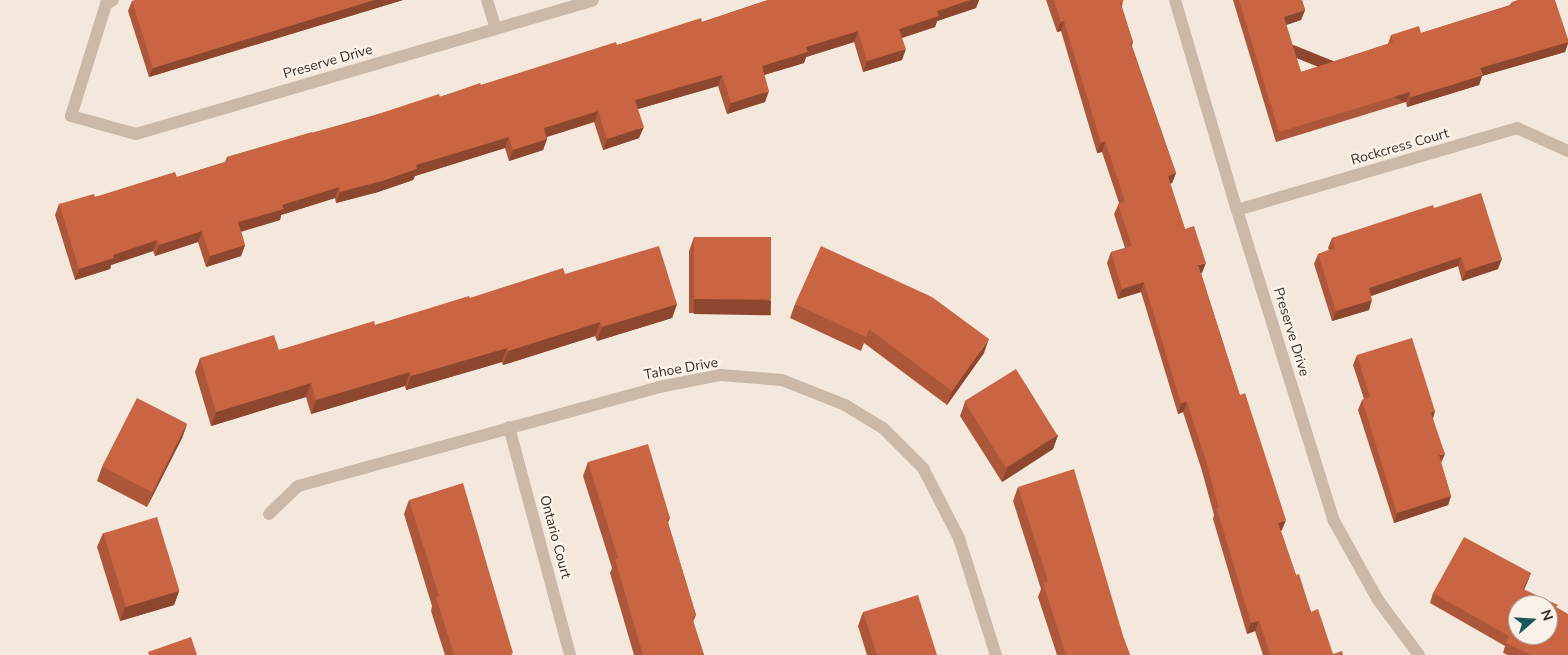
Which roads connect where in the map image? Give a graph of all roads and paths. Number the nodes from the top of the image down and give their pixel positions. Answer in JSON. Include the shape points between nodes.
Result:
{"nodes":[{"id":1,"x":113,"y":0,"type":"edge"},
{"id":2,"x":488,"y":0,"type":"edge"},
{"id":3,"x":593,"y":0,"type":"edge"},
{"id":4,"x":1175,"y":0,"type":"edge"},
{"id":5,"x":496,"y":29,"type":"junction"},
{"id":6,"x":1568,"y":152,"type":"edge"},
{"id":7,"x":1237,"y":210,"type":"junction"},
{"id":8,"x":509,"y":427,"type":"junction"},
{"id":9,"x":269,"y":514,"type":"dead end"},
{"id":10,"x":570,"y":655,"type":"edge"},
{"id":11,"x":996,"y":655,"type":"edge"},
{"id":12,"x":1419,"y":655,"type":"edge"}],
"edges":[{"from":1,"to":5,"type":"street","name":"Preserve Drive","via":[[106,4],[71,116],[136,134]]},
{"from":2,"to":5,"type":"street"},
{"from":3,"to":5,"type":"street","name":"Preserve Drive"},
{"from":4,"to":7,"type":"street","name":"Preserve Drive"},
{"from":6,"to":7,"type":"street","name":"Rockcress Court","via":[[1517,128]]},
{"from":7,"to":12,"type":"street","name":"Preserve Drive","via":[[1334,521],[1378,600]]},
{"from":8,"to":9,"type":"street","name":"Tahoe Drive","via":[[298,486]]},
{"from":8,"to":10,"type":"street","name":"Ontario Court"},
{"from":8,"to":11,"type":"street","name":"Tahoe Drive","via":[[659,387],[721,375],[782,380],[845,405],[883,428],[923,468],[959,538]]}]}
